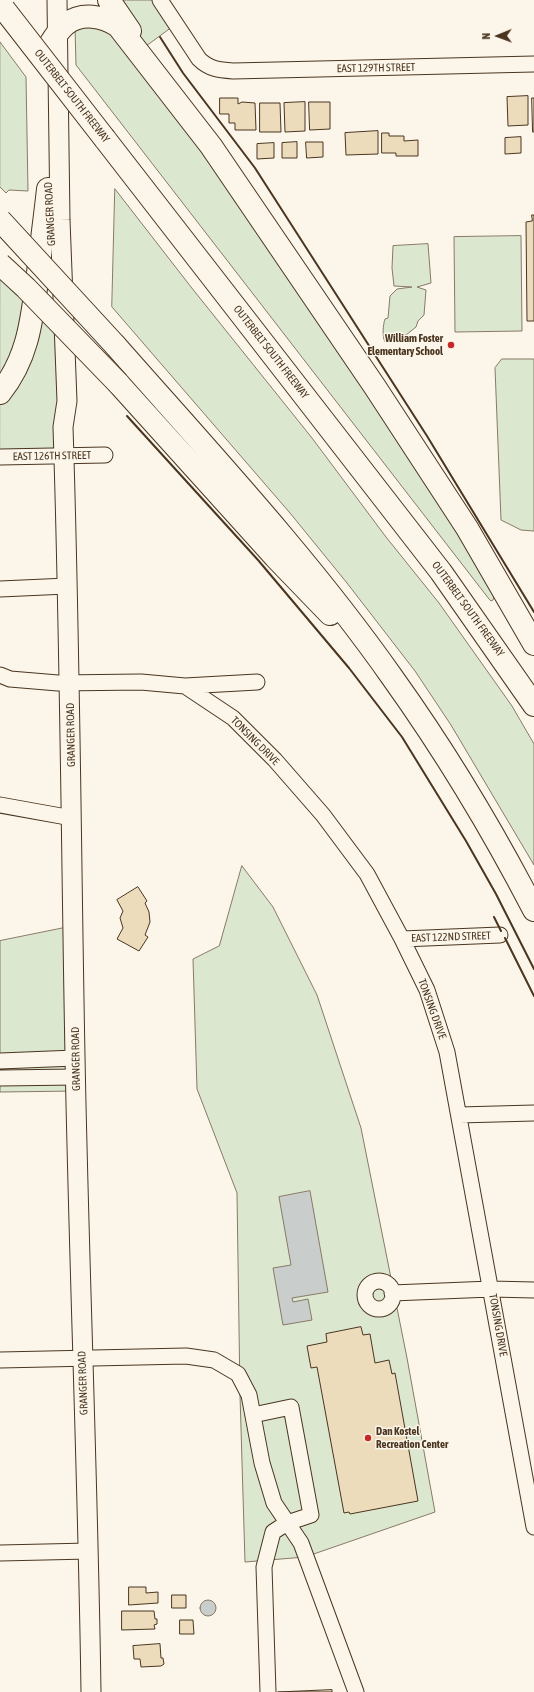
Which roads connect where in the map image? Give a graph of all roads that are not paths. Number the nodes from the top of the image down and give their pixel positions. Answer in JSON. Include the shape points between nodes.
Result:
{"nodes":[{"id":1,"x":44,"y":0,"type":"edge"},
{"id":2,"x":58,"y":0,"type":"edge"},
{"id":3,"x":109,"y":0,"type":"edge"},
{"id":4,"x":160,"y":0,"type":"edge"},
{"id":5,"x":2,"y":7,"type":"edge"},
{"id":6,"x":58,"y":32,"type":"junction"},
{"id":7,"x":45,"y":52,"type":"junction"},
{"id":8,"x":534,"y":64,"type":"edge"},
{"id":9,"x":171,"y":94,"type":"junction"},
{"id":10,"x":48,"y":189,"type":"junction"},
{"id":11,"x":0,"y":220,"type":"edge"},
{"id":12,"x":0,"y":264,"type":"edge"},
{"id":13,"x":4,"y":380,"type":"edge"},
{"id":14,"x":63,"y":427,"type":"junction"},
{"id":15,"x":105,"y":455,"type":"dead end"},
{"id":16,"x":64,"y":456,"type":"junction"},
{"id":17,"x":0,"y":457,"type":"edge"},
{"id":18,"x":67,"y":586,"type":"junction"},
{"id":19,"x":0,"y":589,"type":"edge"},
{"id":20,"x":534,"y":644,"type":"edge"},
{"id":21,"x":0,"y":675,"type":"edge"},
{"id":22,"x":392,"y":675,"type":"junction"},
{"id":23,"x":257,"y":682,"type":"dead end"},
{"id":24,"x":70,"y":683,"type":"junction"},
{"id":25,"x":185,"y":686,"type":"junction"},
{"id":26,"x":534,"y":705,"type":"edge"},
{"id":27,"x":0,"y":805,"type":"edge"},
{"id":28,"x":72,"y":818,"type":"junction"},
{"id":29,"x":534,"y":910,"type":"edge"},
{"id":30,"x":500,"y":935,"type":"dead end"},
{"id":31,"x":402,"y":938,"type":"junction"},
{"id":32,"x":75,"y":1058,"type":"junction"},
{"id":33,"x":0,"y":1061,"type":"edge"},
{"id":34,"x":76,"y":1077,"type":"junction"},
{"id":35,"x":0,"y":1078,"type":"edge"},
{"id":36,"x":534,"y":1113,"type":"edge"},
{"id":37,"x":459,"y":1115,"type":"junction"},
{"id":38,"x":491,"y":1289,"type":"junction"},
{"id":39,"x":534,"y":1290,"type":"edge"},
{"id":40,"x":392,"y":1293,"type":"dead end"},
{"id":41,"x":83,"y":1358,"type":"junction"},
{"id":42,"x":0,"y":1360,"type":"edge"},
{"id":43,"x":253,"y":1415,"type":"junction"},
{"id":44,"x":287,"y":1523,"type":"junction"},
{"id":45,"x":534,"y":1527,"type":"edge"},
{"id":46,"x":89,"y":1551,"type":"junction"},
{"id":47,"x":0,"y":1553,"type":"edge"},
{"id":48,"x":91,"y":1692,"type":"edge"},
{"id":49,"x":268,"y":1692,"type":"edge"},
{"id":50,"x":356,"y":1692,"type":"edge"}],
"edges":[{"from":1,"to":7,"type":"main road","name":"GRANGER ROAD"},
{"from":2,"to":6,"type":"main road","name":"GRANGER ROAD"},
{"from":3,"to":9,"type":"highway"},
{"from":4,"to":8,"type":"street","name":"EAST 129TH STREET","via":[[199,59],[217,70]]},
{"from":5,"to":26,"type":"highway","name":"OUTERBELT SOUTH FREEWAY","bridge":true,"via":[[441,572]]},
{"from":6,"to":7,"type":"highway"},
{"from":6,"to":9,"type":"highway","via":[[65,25],[81,17],[102,17],[110,21],[118,26]]},
{"from":6,"to":14,"type":"main road","name":"GRANGER ROAD","via":[[60,220],[67,401]]},
{"from":7,"to":10,"type":"main road","name":"GRANGER ROAD"},
{"from":9,"to":20,"type":"highway","via":[[211,146],[421,456],[467,528]]},
{"from":10,"to":13,"type":"highway","via":[[28,339],[23,355]]},
{"from":10,"to":14,"type":"main road","name":"GRANGER ROAD","via":[[56,401]]},
{"from":11,"to":22,"type":"highway","bridge":true,"via":[[115,345],[265,515]]},
{"from":12,"to":22,"type":"highway","bridge":true,"via":[[118,383],[275,558]]},
{"from":14,"to":16,"type":"main road","name":"GRANGER ROAD"},
{"from":15,"to":16,"type":"street","name":"EAST 126TH STREET"},
{"from":16,"to":17,"type":"street","name":"EAST 126TH STREET"},
{"from":16,"to":18,"type":"main road","name":"GRANGER ROAD"},
{"from":18,"to":19,"type":"street"},
{"from":18,"to":24,"type":"main road","name":"GRANGER ROAD"},
{"from":21,"to":24,"type":"street","name":"TONSING DRIVE","via":[[10,679]]},
{"from":22,"to":29,"type":"highway","via":[[456,771],[496,838]]},
{"from":23,"to":25,"type":"street"},
{"from":24,"to":25,"type":"street","name":"TONSING DRIVE","via":[[141,682]]},
{"from":24,"to":28,"type":"main road","name":"GRANGER ROAD"},
{"from":25,"to":31,"type":"street","name":"TONSING DRIVE","via":[[233,718],[324,815],[367,874]]},
{"from":27,"to":28,"type":"street"},
{"from":28,"to":32,"type":"main road","name":"GRANGER ROAD"},
{"from":30,"to":31,"type":"street","name":"EAST 122ND STREET"},
{"from":31,"to":37,"type":"street","name":"TONSING DRIVE","via":[[427,990],[443,1036]]},
{"from":32,"to":33,"type":"street"},
{"from":32,"to":34,"type":"main road","name":"GRANGER ROAD"},
{"from":34,"to":35,"type":"street"},
{"from":34,"to":41,"type":"main road","name":"GRANGER ROAD"},
{"from":36,"to":37,"type":"street"},
{"from":37,"to":38,"type":"street","name":"TONSING DRIVE"},
{"from":38,"to":39,"type":"street"},
{"from":38,"to":40,"type":"street"},
{"from":38,"to":45,"type":"street","name":"TONSING DRIVE"},
{"from":41,"to":42,"type":"street"},
{"from":41,"to":43,"type":"street","via":[[186,1356],[214,1360],[238,1374],[249,1395]]},
{"from":41,"to":46,"type":"main road","name":"GRANGER ROAD"},
{"from":43,"to":44,"type":"street","via":[[262,1463],[274,1504]]},
{"from":43,"to":44,"type":"street","via":[[291,1407],[311,1515]]},
{"from":44,"to":49,"type":"street","via":[[273,1532],[264,1567]]},
{"from":44,"to":50,"type":"street","via":[[300,1543]]},
{"from":46,"to":47,"type":"street"},
{"from":46,"to":48,"type":"main road","name":"GRANGER ROAD"}]}
